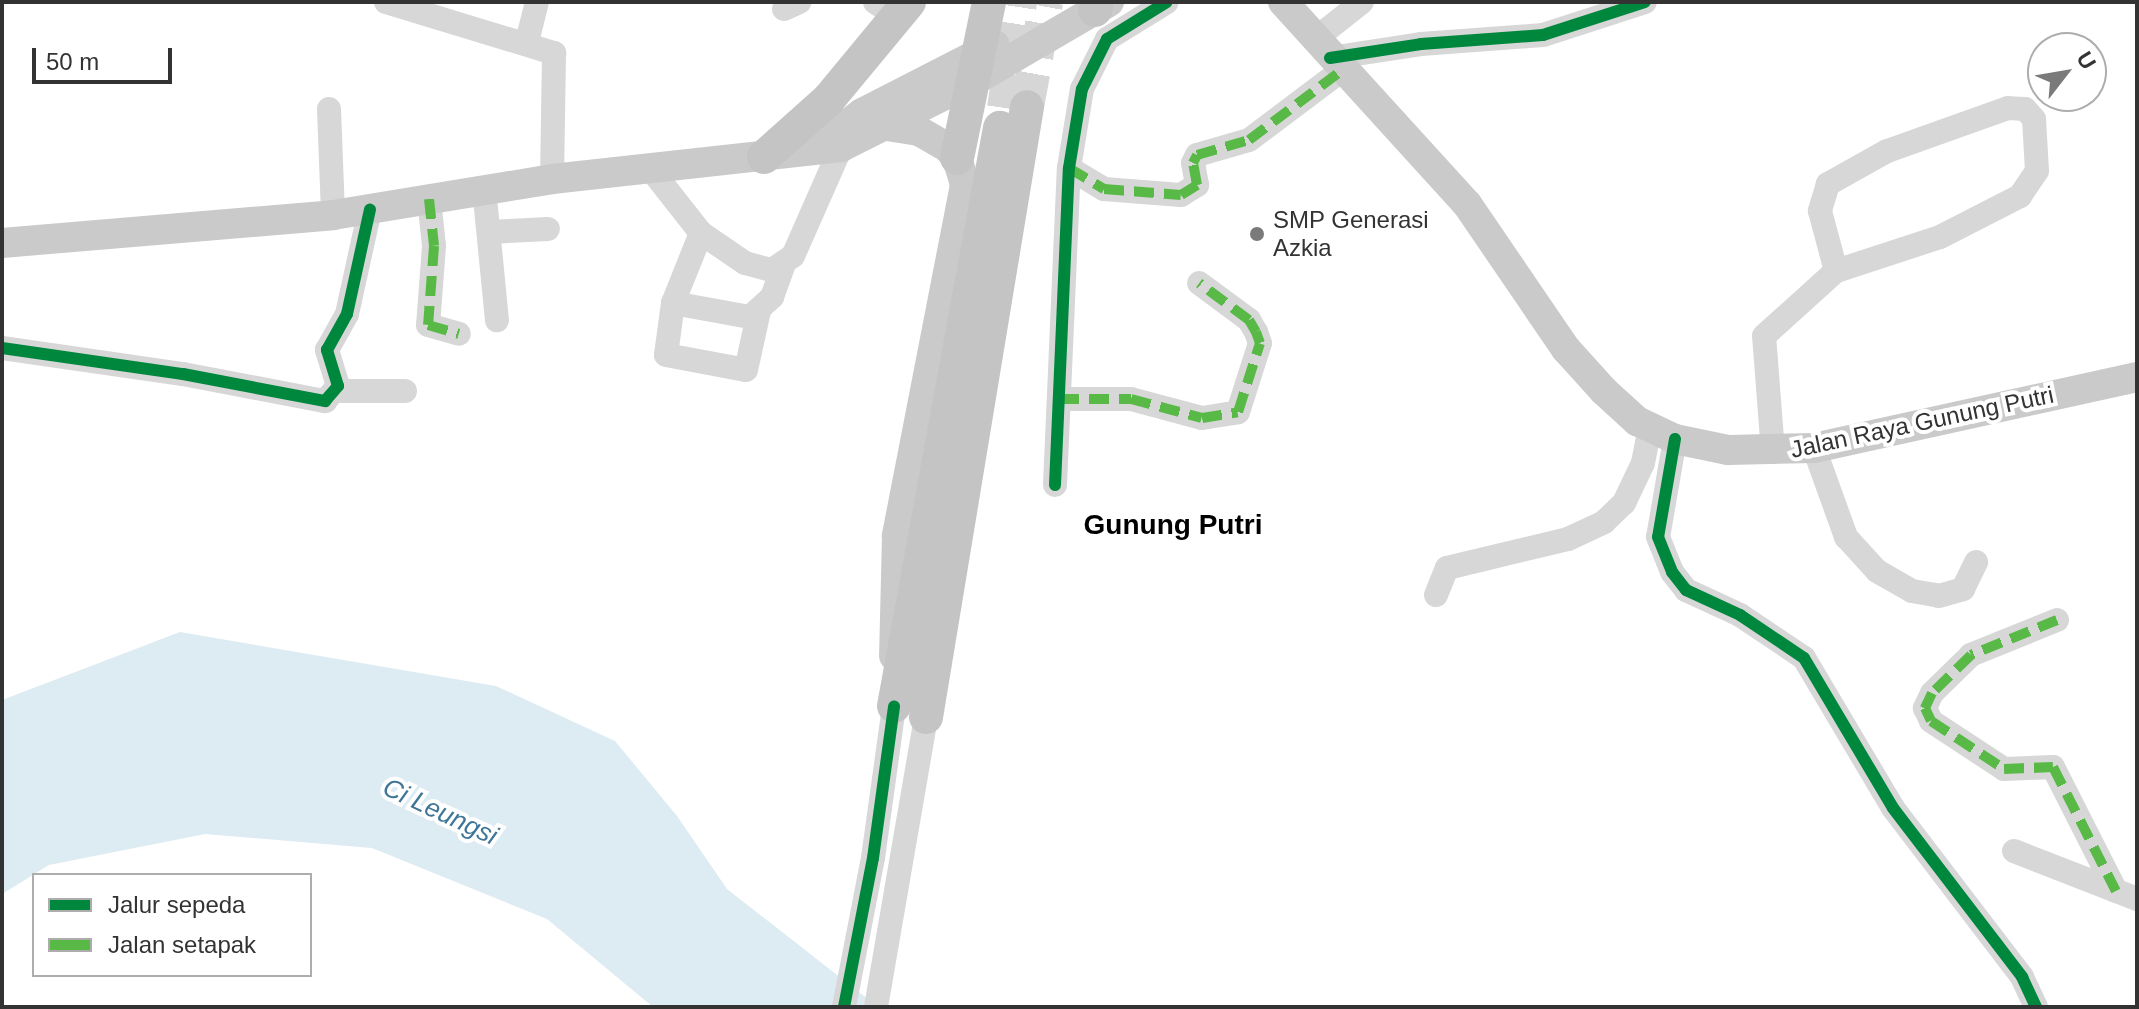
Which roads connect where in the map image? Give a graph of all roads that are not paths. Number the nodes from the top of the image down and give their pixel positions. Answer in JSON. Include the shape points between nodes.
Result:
{"nodes":[{"id":1,"x":386,"y":2,"type":"edge"},
{"id":2,"x":537,"y":2,"type":"edge"},
{"id":3,"x":989,"y":2,"type":"edge"},
{"id":4,"x":1167,"y":2,"type":"edge"},
{"id":5,"x":1283,"y":2,"type":"edge"},
{"id":6,"x":1362,"y":2,"type":"edge"},
{"id":7,"x":1638,"y":3,"type":"edge"},
{"id":8,"x":1092,"y":4,"type":"edge"},
{"id":9,"x":894,"y":7,"type":"edge"},
{"id":10,"x":527,"y":42,"type":"junction"},
{"id":11,"x":1328,"y":56,"type":"junction"},
{"id":12,"x":980,"y":66,"type":"junction"},
{"id":13,"x":1015,"y":107,"type":"tunnel mouth"},
{"id":14,"x":329,"y":109,"type":"dead end"},
{"id":15,"x":887,"y":126,"type":"junction"},
{"id":16,"x":827,"y":148,"type":"junction"},
{"id":17,"x":764,"y":157,"type":"junction"},
{"id":18,"x":957,"y":158,"type":"junction"},
{"id":19,"x":649,"y":167,"type":"junction"},
{"id":20,"x":1069,"y":168,"type":"junction"},
{"id":21,"x":552,"y":179,"type":"junction"},
{"id":22,"x":484,"y":188,"type":"junction"},
{"id":23,"x":429,"y":199,"type":"junction"},
{"id":24,"x":370,"y":209,"type":"junction"},
{"id":25,"x":333,"y":215,"type":"junction"},
{"id":26,"x":548,"y":229,"type":"dead end"},
{"id":27,"x":489,"y":232,"type":"junction"},
{"id":28,"x":701,"y":233,"type":"junction"},
{"id":29,"x":2,"y":243,"type":"edge"},
{"id":30,"x":783,"y":266,"type":"junction"},
{"id":31,"x":1836,"y":271,"type":"junction"},
{"id":32,"x":1199,"y":283,"type":"dead end"},
{"id":33,"x":673,"y":303,"type":"junction"},
{"id":34,"x":759,"y":311,"type":"junction"},
{"id":35,"x":497,"y":320,"type":"dead end"},
{"id":36,"x":459,"y":334,"type":"dead end"},
{"id":37,"x":2,"y":348,"type":"edge"},
{"id":38,"x":2137,"y":377,"type":"edge"},
{"id":39,"x":337,"y":391,"type":"junction"},
{"id":40,"x":405,"y":391,"type":"dead end"},
{"id":41,"x":1059,"y":399,"type":"junction"},
{"id":42,"x":1663,"y":433,"type":"junction"},
{"id":43,"x":1814,"y":448,"type":"junction"},
{"id":44,"x":1773,"y":452,"type":"junction"},
{"id":45,"x":1055,"y":485,"type":"dead end"},
{"id":46,"x":1976,"y":562,"type":"dead end"},
{"id":47,"x":1436,"y":595,"type":"dead end"},
{"id":48,"x":2057,"y":620,"type":"dead end"},
{"id":49,"x":910,"y":711,"type":"junction"},
{"id":50,"x":2014,"y":851,"type":"dead end"},
{"id":51,"x":2126,"y":895,"type":"edge"},
{"id":52,"x":2022,"y":977,"type":"junction"},
{"id":53,"x":844,"y":1007,"type":"edge"},
{"id":54,"x":876,"y":1007,"type":"edge"},
{"id":55,"x":2014,"y":1007,"type":"edge"},
{"id":56,"x":2036,"y":1007,"type":"edge"}],
"edges":[{"from":1,"to":10,"type":"street"},
{"from":2,"to":10,"type":"street"},
{"from":3,"to":12,"type":"highway"},
{"from":4,"to":20,"type":"street","via":[[1107,39],[1093,59]]},
{"from":5,"to":11,"type":"main road","name":"Jalan Raya Gunung Putri"},
{"from":6,"to":11,"type":"street"},
{"from":7,"to":11,"type":"street","via":[[1543,35]]},
{"from":8,"to":12,"type":"main road"},
{"from":9,"to":17,"type":"highway","via":[[828,100]]},
{"from":10,"to":21,"type":"street","via":[[555,56]]},
{"from":11,"to":20,"type":"street","via":[[1249,140],[1197,155],[1197,185],[1181,195],[1104,189]]},
{"from":11,"to":42,"type":"main road","name":"Jalan Raya Gunung Putri","via":[[1467,204],[1576,360],[1604,391]]},
{"from":12,"to":15,"type":"main road"},
{"from":12,"to":16,"type":"main road","via":[[862,113]]},
{"from":12,"to":18,"type":"highway"},
{"from":13,"to":49,"type":"highway"},
{"from":14,"to":25,"type":"street"},
{"from":15,"to":16,"type":"main road"},
{"from":15,"to":18,"type":"main road","via":[[919,131]]},
{"from":16,"to":17,"type":"main road"},
{"from":16,"to":30,"type":"street","via":[[801,243]]},
{"from":17,"to":19,"type":"main road"},
{"from":18,"to":49,"type":"main road","via":[[965,185],[897,536]]},
{"from":19,"to":21,"type":"main road"},
{"from":19,"to":28,"type":"street"},
{"from":20,"to":41,"type":"street"},
{"from":21,"to":22,"type":"main road"},
{"from":22,"to":23,"type":"main road"},
{"from":22,"to":27,"type":"street"},
{"from":23,"to":24,"type":"main road"},
{"from":23,"to":36,"type":"street","via":[[434,246],[428,325]]},
{"from":24,"to":25,"type":"main road"},
{"from":24,"to":39,"type":"street","via":[[347,314],[326,355],[338,380]]},
{"from":25,"to":29,"type":"main road","via":[[148,235]]},
{"from":26,"to":27,"type":"street"},
{"from":27,"to":35,"type":"street"},
{"from":28,"to":30,"type":"street","via":[[745,263],[772,270]]},
{"from":28,"to":33,"type":"street"},
{"from":30,"to":34,"type":"street","via":[[772,297]]},
{"from":31,"to":31,"type":"street","via":[[1820,211],[1828,184],[1887,151],[2008,108],[2025,109],[2034,119],[2037,171],[2020,196],[1940,237]]},
{"from":31,"to":44,"type":"street","via":[[1764,336]]},
{"from":32,"to":41,"type":"street","via":[[1249,320],[1260,343],[1238,412],[1202,418],[1131,399]]},
{"from":33,"to":34,"type":"street","via":[[742,318]]},
{"from":33,"to":34,"type":"street","via":[[666,355],[742,372],[749,367]]},
{"from":37,"to":39,"type":"street","via":[[183,374],[319,401]]},
{"from":38,"to":43,"type":"main road","name":"Jalan Raya Gunung Putri"},
{"from":39,"to":40,"type":"street"},
{"from":41,"to":45,"type":"street"},
{"from":42,"to":44,"type":"main road","name":"Jalan Raya Gunung Putri","via":[[1702,448]]},
{"from":42,"to":47,"type":"street","via":[[1624,503],[1604,522],[1568,539],[1447,568]]},
{"from":42,"to":52,"type":"street","via":[[1658,537],[1672,572],[1686,590],[1740,615],[1804,658],[1927,859]]},
{"from":43,"to":44,"type":"main road","name":"Jalan Raya Gunung Putri"},
{"from":43,"to":46,"type":"street","via":[[1846,537],[1877,571],[1912,591],[1939,596],[1963,589]]},
{"from":48,"to":51,"type":"street","via":[[1971,655],[1932,693],[1925,708],[1931,721],[2004,769],[2053,767]]},
{"from":49,"to":53,"type":"street","via":[[873,858]]},
{"from":49,"to":54,"type":"street","via":[[903,868]]},
{"from":50,"to":51,"type":"street"},
{"from":52,"to":55,"type":"street"},
{"from":52,"to":56,"type":"street"}]}
